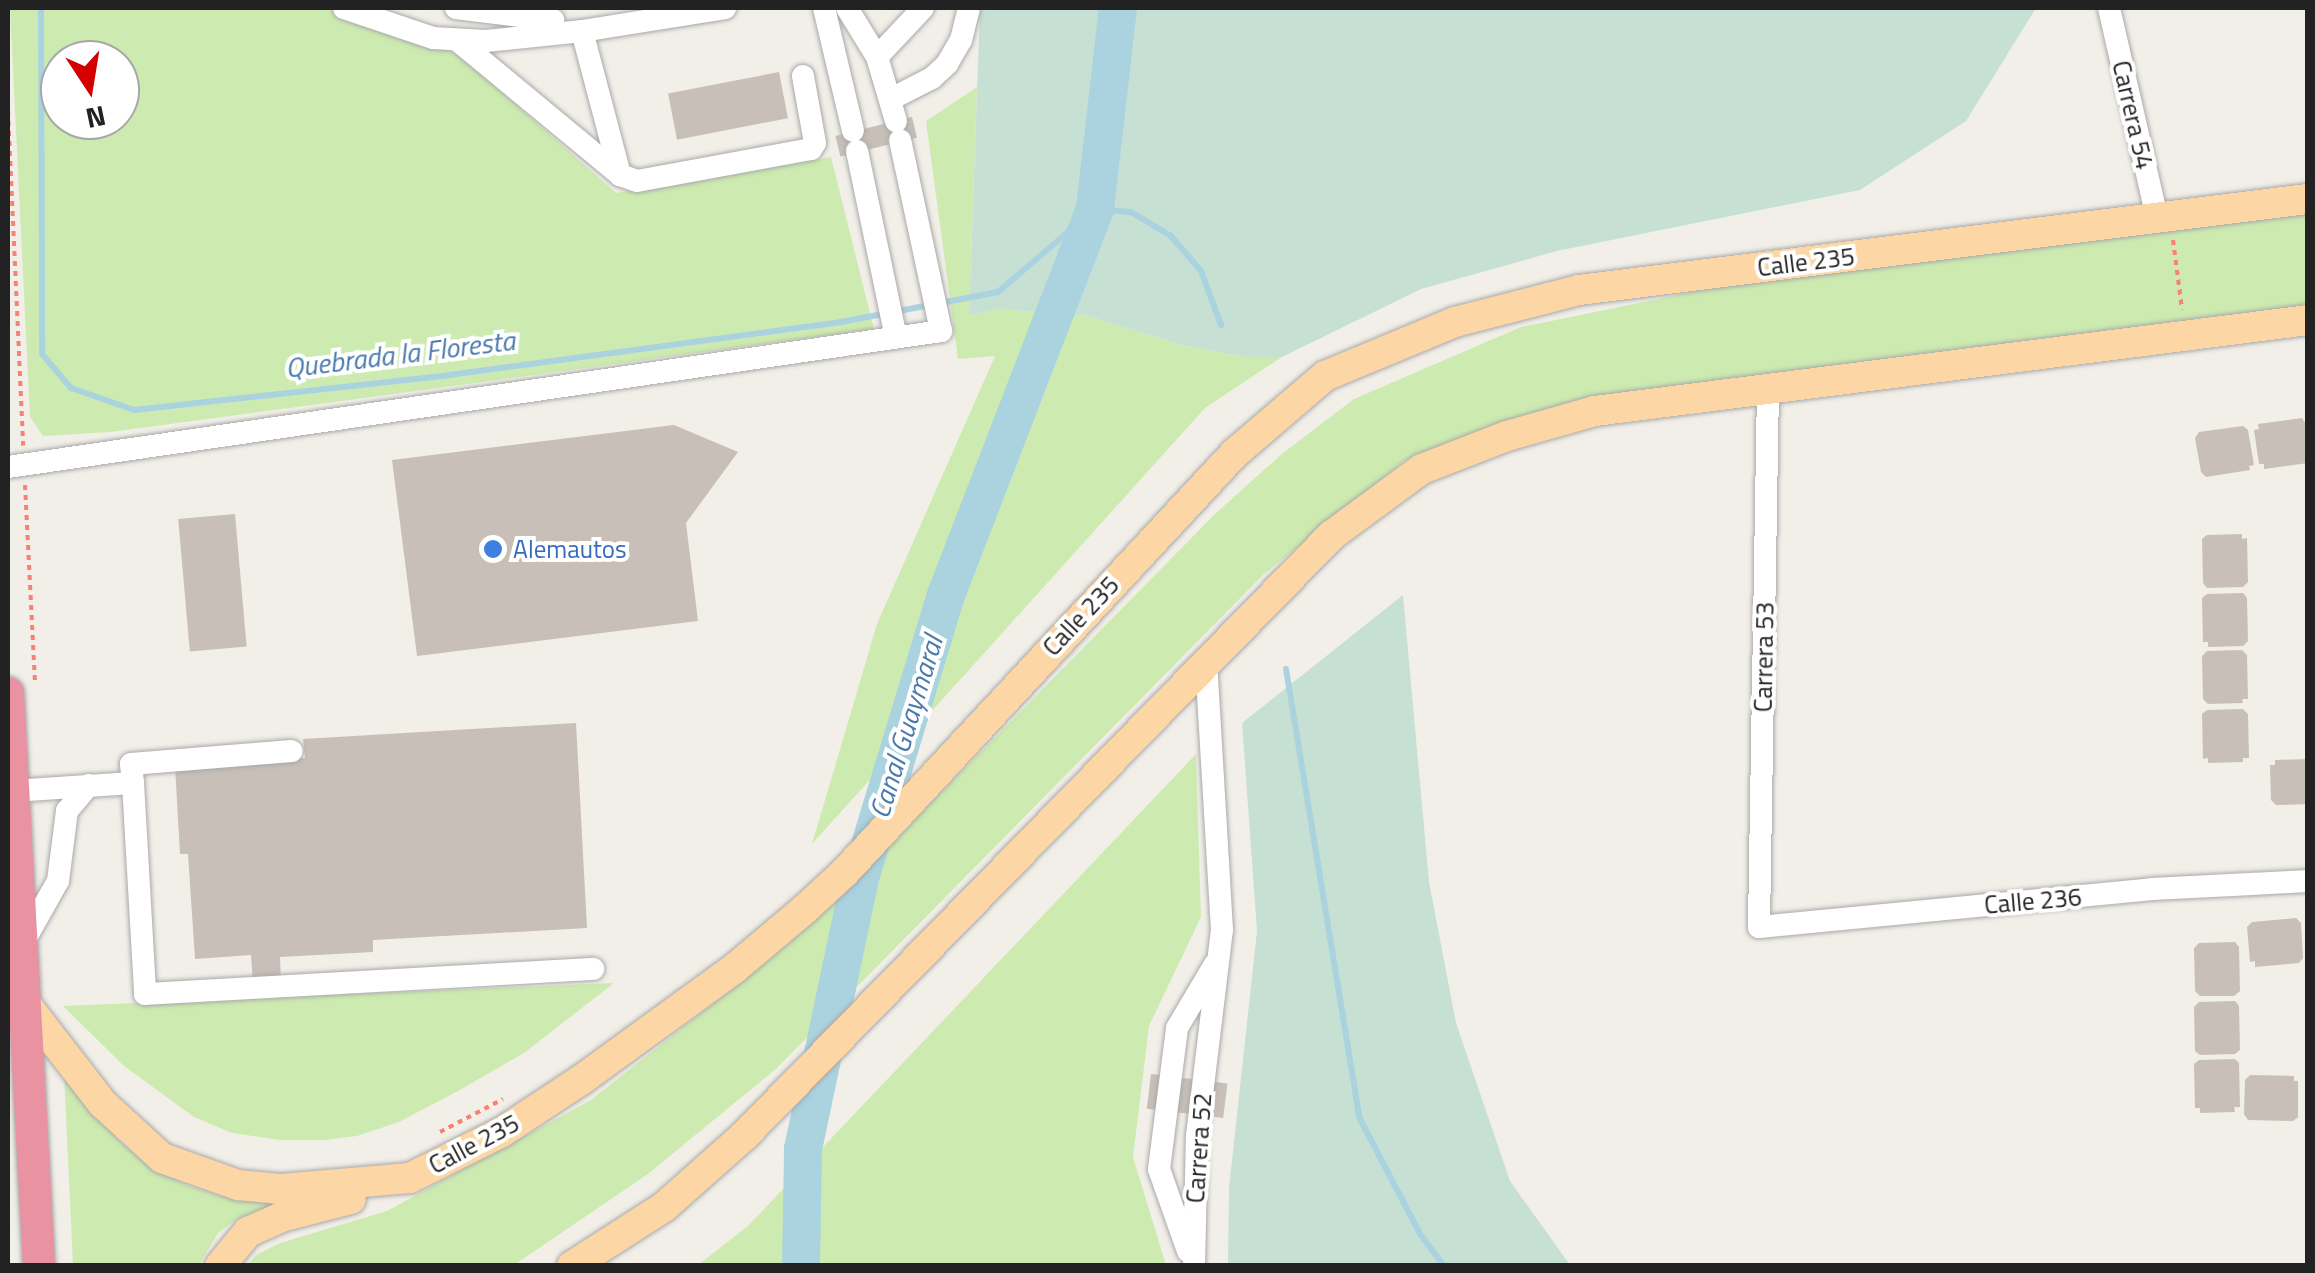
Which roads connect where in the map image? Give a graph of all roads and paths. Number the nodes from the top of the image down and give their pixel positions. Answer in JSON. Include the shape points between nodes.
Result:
{"nodes":[{"id":1,"x":344,"y":8,"type":"edge"},
{"id":2,"x":456,"y":8,"type":"edge"},
{"id":3,"x":725,"y":8,"type":"edge"},
{"id":4,"x":824,"y":8,"type":"edge"},
{"id":5,"x":847,"y":8,"type":"edge"},
{"id":6,"x":923,"y":8,"type":"edge"},
{"id":7,"x":969,"y":8,"type":"edge"},
{"id":8,"x":2108,"y":9,"type":"edge"},
{"id":9,"x":553,"y":21,"type":"edge"},
{"id":10,"x":582,"y":32,"type":"junction"},
{"id":11,"x":457,"y":40,"type":"junction"},
{"id":12,"x":878,"y":57,"type":"junction"},
{"id":13,"x":803,"y":76,"type":"dead end"},
{"id":14,"x":896,"y":120,"type":"junction"},
{"id":15,"x":620,"y":175,"type":"junction"},
{"id":16,"x":2308,"y":199,"type":"edge"},
{"id":17,"x":2164,"y":224,"type":"junction"},
{"id":18,"x":2308,"y":320,"type":"edge"},
{"id":19,"x":2184,"y":321,"type":"dead end"},
{"id":20,"x":896,"y":337,"type":"junction"},
{"id":21,"x":1768,"y":388,"type":"junction"},
{"id":22,"x":8,"y":467,"type":"edge"},
{"id":23,"x":1206,"y":660,"type":"junction"},
{"id":24,"x":8,"y":693,"type":"edge"},
{"id":25,"x":1161,"y":705,"type":"junction"},
{"id":26,"x":1212,"y":742,"type":"junction"},
{"id":27,"x":291,"y":751,"type":"dead end"},
{"id":28,"x":132,"y":783,"type":"junction"},
{"id":29,"x":89,"y":785,"type":"junction"},
{"id":30,"x":13,"y":791,"type":"junction"},
{"id":31,"x":2308,"y":881,"type":"edge"},
{"id":32,"x":1759,"y":927,"type":"joint"},
{"id":33,"x":22,"y":946,"type":"junction"},
{"id":34,"x":1219,"y":957,"type":"junction"},
{"id":35,"x":593,"y":970,"type":"dead end"},
{"id":36,"x":24,"y":1002,"type":"junction"},
{"id":37,"x":1178,"y":1028,"type":"junction"},
{"id":38,"x":1210,"y":1031,"type":"junction"},
{"id":39,"x":511,"y":1094,"type":"dead end"},
{"id":40,"x":431,"y":1138,"type":"dead end"},
{"id":41,"x":410,"y":1178,"type":"junction"},
{"id":42,"x":39,"y":1266,"type":"edge"},
{"id":43,"x":220,"y":1266,"type":"edge"},
{"id":44,"x":572,"y":1266,"type":"edge"},
{"id":45,"x":1194,"y":1266,"type":"edge"}],
"edges":[{"from":1,"to":11,"type":"street"},
{"from":2,"to":9,"type":"street"},
{"from":3,"to":10,"type":"street"},
{"from":4,"to":20,"type":"street"},
{"from":5,"to":12,"type":"street"},
{"from":6,"to":12,"type":"street"},
{"from":7,"to":14,"type":"street","via":[[948,64]]},
{"from":8,"to":17,"type":"street","name":"Carrera 54"},
{"from":9,"to":10,"type":"street"},
{"from":9,"to":11,"type":"street"},
{"from":10,"to":15,"type":"street"},
{"from":11,"to":15,"type":"street"},
{"from":12,"to":14,"type":"street"},
{"from":13,"to":15,"type":"street","via":[[812,149],[645,180]]},
{"from":14,"to":20,"type":"street","via":[[941,331]]},
{"from":16,"to":17,"type":"main road","name":"Calle 235"},
{"from":17,"to":19,"type":"path"},
{"from":17,"to":41,"type":"main road","name":"Calle 235","via":[[1579,290],[1455,322],[1325,376],[1234,454],[844,873],[668,1017],[502,1132]]},
{"from":18,"to":21,"type":"main road"},
{"from":20,"to":22,"type":"street"},
{"from":21,"to":23,"type":"main road","via":[[1594,412],[1422,469],[1332,535]]},
{"from":21,"to":32,"type":"street","name":"Carrera 53"},
{"from":23,"to":25,"type":"main road"},
{"from":23,"to":26,"type":"street","name":"Carrera 52"},
{"from":24,"to":30,"type":"highway"},
{"from":25,"to":26,"type":"street","via":[[1194,712]]},
{"from":25,"to":44,"type":"main road","via":[[744,1135],[664,1207]]},
{"from":26,"to":34,"type":"street","name":"Carrera 52"},
{"from":27,"to":28,"type":"street","via":[[131,764]]},
{"from":28,"to":29,"type":"street"},
{"from":28,"to":35,"type":"street","via":[[145,994]]},
{"from":29,"to":30,"type":"street"},
{"from":29,"to":33,"type":"street","via":[[67,811],[58,881]]},
{"from":30,"to":33,"type":"highway"},
{"from":31,"to":32,"type":"street","name":"Calle 236"},
{"from":33,"to":36,"type":"highway"},
{"from":34,"to":37,"type":"street","name":"Carrera 52"},
{"from":34,"to":38,"type":"street","name":"Carrera 52"},
{"from":36,"to":41,"type":"main road","name":"Calle 235","via":[[102,1104],[162,1158],[238,1185],[281,1189]]},
{"from":36,"to":42,"type":"highway"},
{"from":37,"to":38,"type":"street","via":[[1191,1048]]},
{"from":37,"to":45,"type":"street","name":"Carrera 52","via":[[1158,1169]]},
{"from":38,"to":45,"type":"street","name":"Carrera 52","via":[[1197,1136]]},
{"from":39,"to":40,"type":"path"},
{"from":41,"to":43,"type":"main road","via":[[248,1232]]}]}
